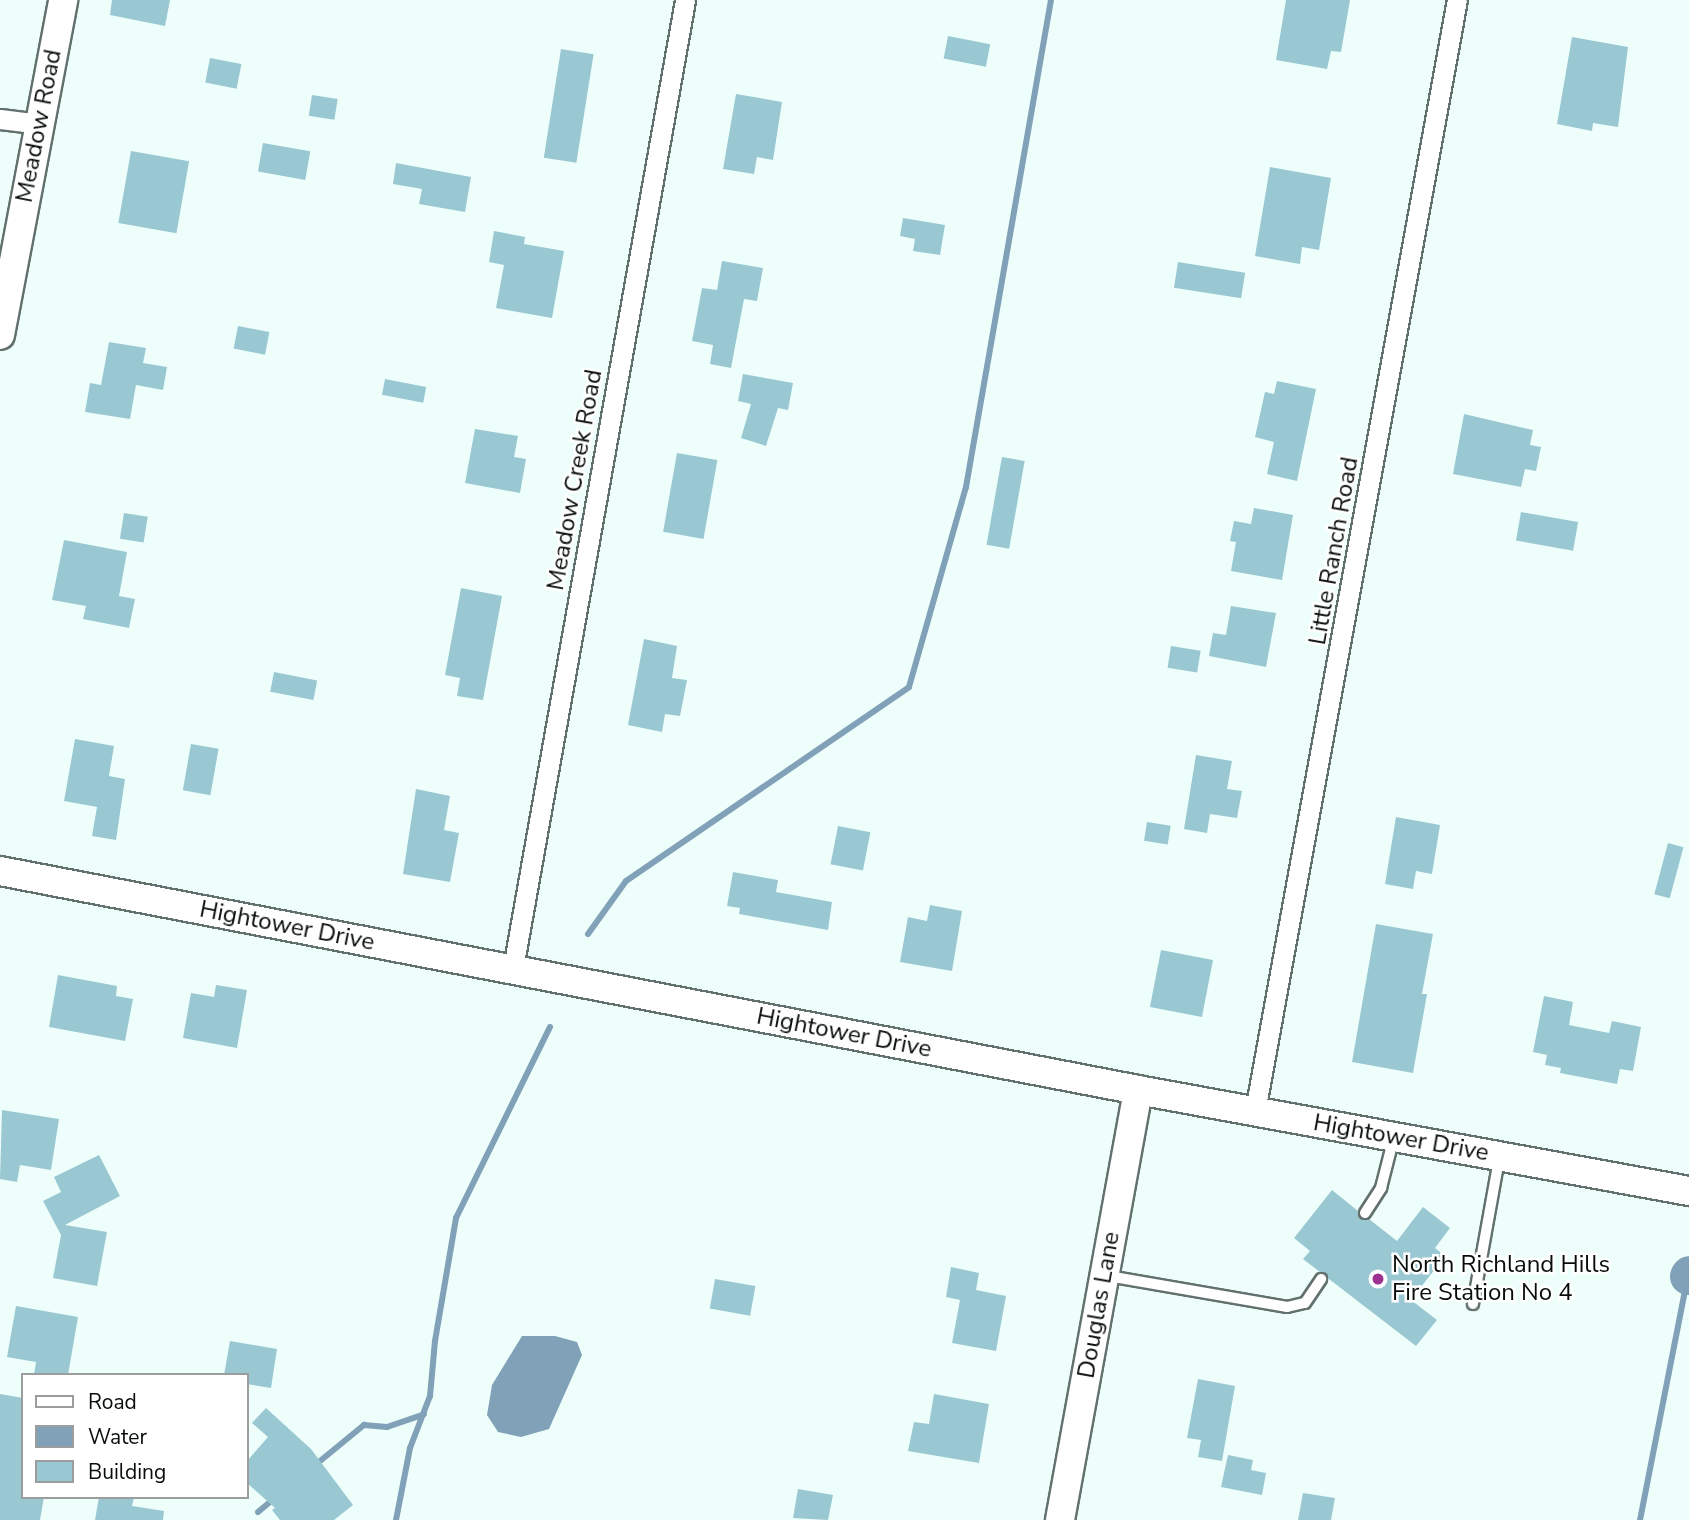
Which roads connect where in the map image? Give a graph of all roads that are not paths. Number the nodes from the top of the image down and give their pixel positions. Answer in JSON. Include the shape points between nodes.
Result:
{"nodes":[{"id":1,"x":63,"y":0,"type":"edge"},
{"id":2,"x":685,"y":0,"type":"edge"},
{"id":3,"x":1457,"y":0,"type":"edge"},
{"id":4,"x":0,"y":119,"type":"edge"},
{"id":5,"x":40,"y":124,"type":"junction"},
{"id":6,"x":0,"y":335,"type":"edge"},
{"id":7,"x":0,"y":871,"type":"edge"},
{"id":8,"x":513,"y":968,"type":"junction"},
{"id":9,"x":1138,"y":1090,"type":"junction"},
{"id":10,"x":1255,"y":1111,"type":"junction"},
{"id":11,"x":1394,"y":1137,"type":"junction"},
{"id":12,"x":1500,"y":1156,"type":"junction"},
{"id":13,"x":1679,"y":1189,"type":"edge"},
{"id":14,"x":1365,"y":1213,"type":"dead end"},
{"id":15,"x":1104,"y":1275,"type":"junction"},
{"id":16,"x":1321,"y":1279,"type":"dead end"},
{"id":17,"x":1473,"y":1304,"type":"dead end"},
{"id":18,"x":1060,"y":1520,"type":"edge"}],
"edges":[{"from":1,"to":5,"type":"street","name":"Meadow Road"},
{"from":2,"to":8,"type":"street","name":"Meadow Creek Road"},
{"from":3,"to":10,"type":"street","name":"Little Ranch Road"},
{"from":4,"to":5,"type":"street"},
{"from":5,"to":6,"type":"street","name":"Meadow Road"},
{"from":7,"to":8,"type":"street","name":"Hightower Drive"},
{"from":8,"to":9,"type":"street","name":"Hightower Drive"},
{"from":9,"to":10,"type":"street","name":"Hightower Drive"},
{"from":9,"to":15,"type":"street","name":"Douglas Lane"},
{"from":10,"to":11,"type":"street","name":"Hightower Drive"},
{"from":11,"to":12,"type":"street","name":"Hightower Drive"},
{"from":11,"to":14,"type":"lane","via":[[1381,1188]]},
{"from":12,"to":13,"type":"street","name":"Hightower Drive"},
{"from":12,"to":17,"type":"lane"},
{"from":15,"to":16,"type":"lane","via":[[1287,1307],[1305,1303]]},
{"from":15,"to":18,"type":"street","name":"Douglas Lane"}]}
